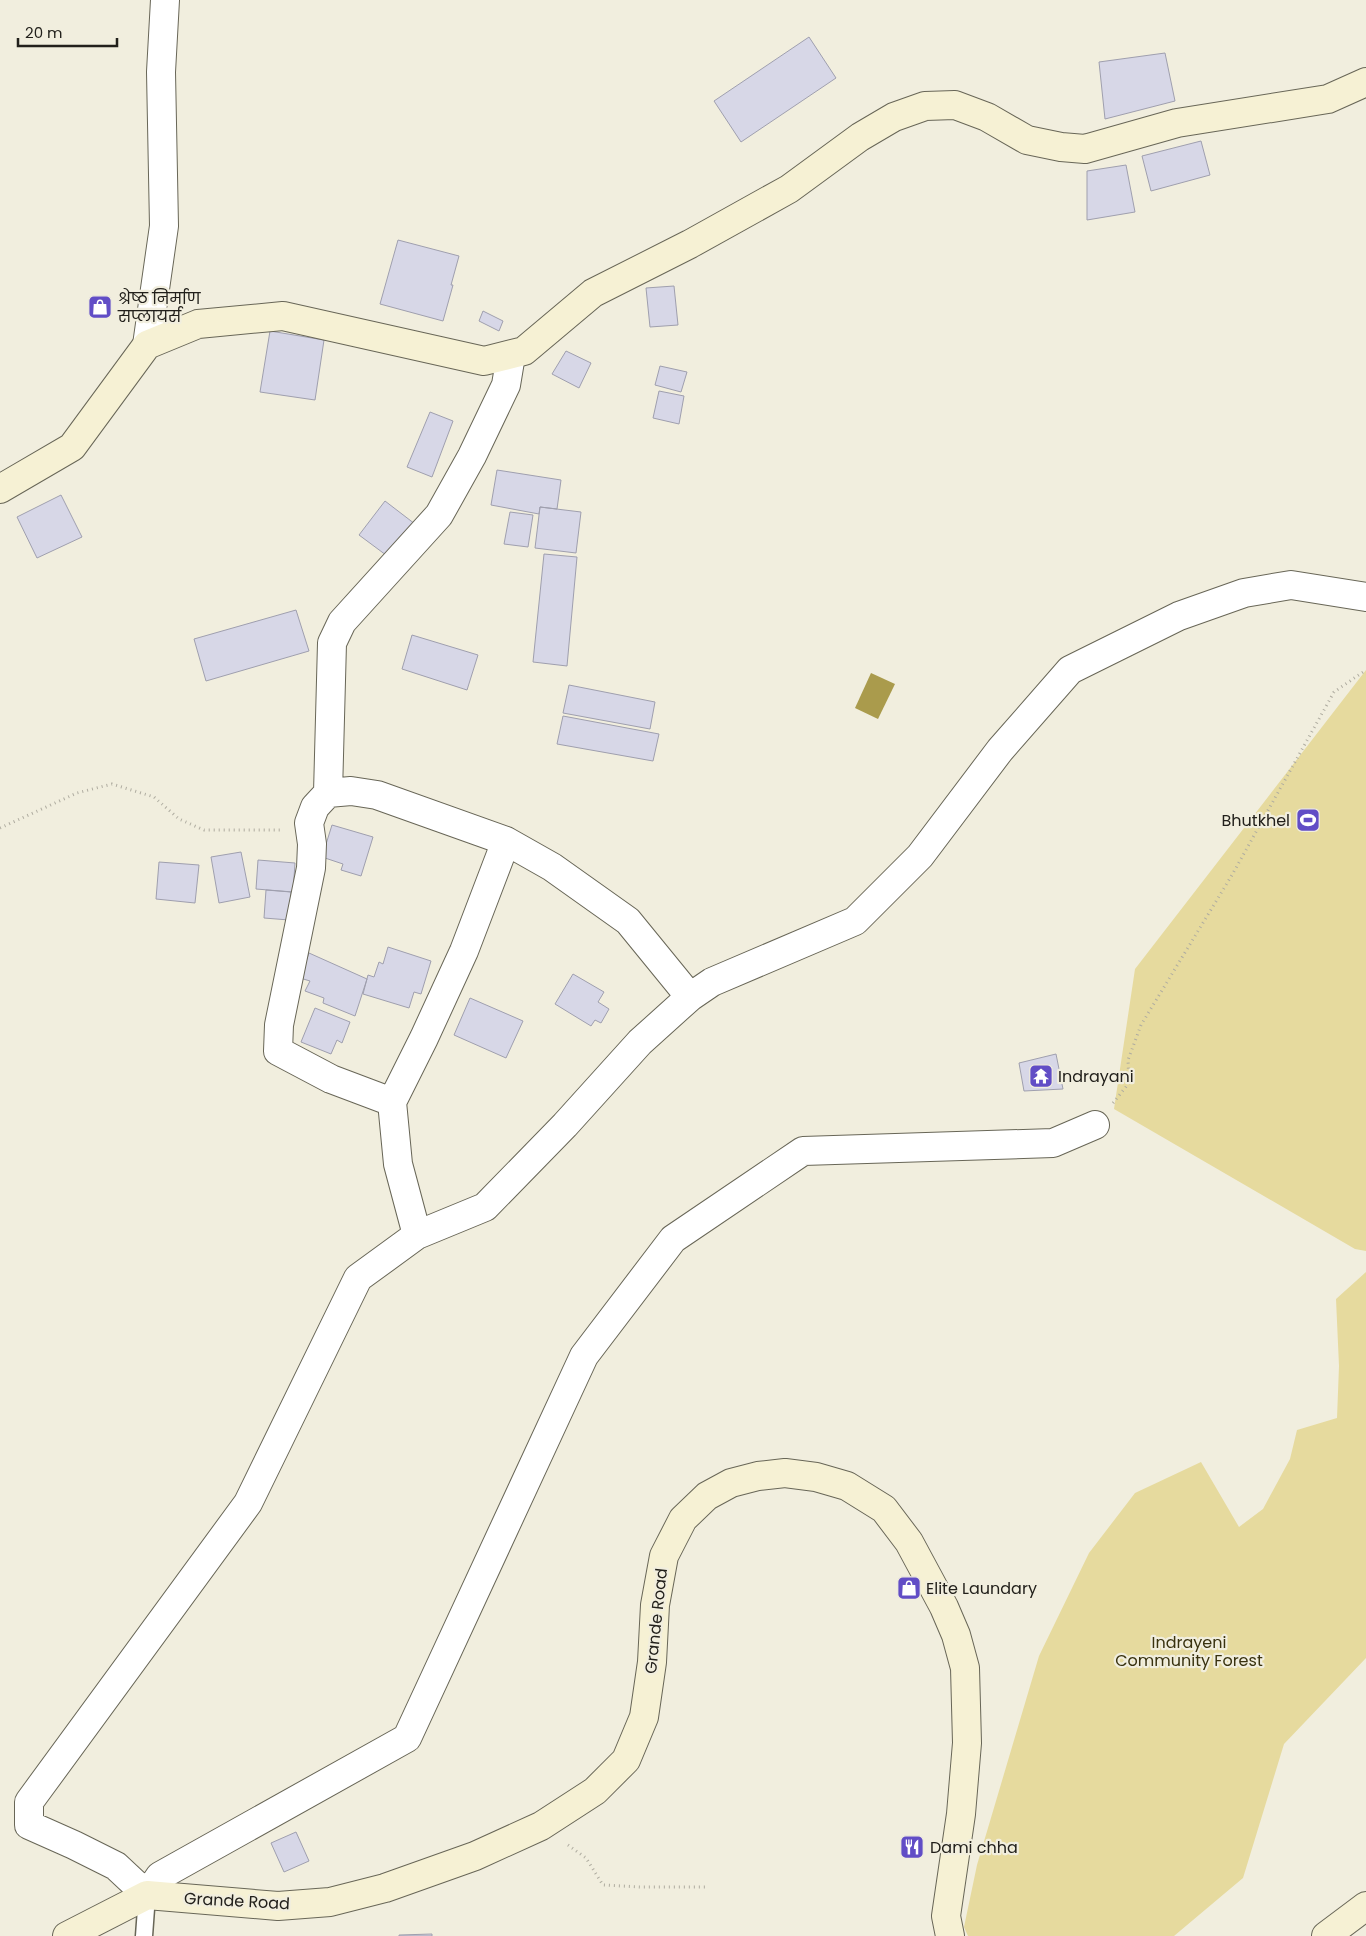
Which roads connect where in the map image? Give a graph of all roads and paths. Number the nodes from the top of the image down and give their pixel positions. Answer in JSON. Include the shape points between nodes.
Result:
{"nodes":[{"id":1,"x":165,"y":0,"type":"edge"},
{"id":2,"x":1366,"y":82,"type":"edge"},
{"id":3,"x":147,"y":345,"type":"junction"},
{"id":4,"x":517,"y":353,"type":"junction"},
{"id":5,"x":0,"y":489,"type":"edge"},
{"id":6,"x":1366,"y":597,"type":"edge"},
{"id":7,"x":1366,"y":670,"type":"edge"},
{"id":8,"x":328,"y":793,"type":"junction"},
{"id":9,"x":309,"y":823,"type":"junction"},
{"id":10,"x":0,"y":828,"type":"edge"},
{"id":11,"x":506,"y":841,"type":"junction"},
{"id":12,"x":690,"y":997,"type":"junction"},
{"id":13,"x":392,"y":1102,"type":"junction"},
{"id":14,"x":1095,"y":1125,"type":"joint"},
{"id":15,"x":417,"y":1235,"type":"junction"},
{"id":16,"x":541,"y":1826,"type":"junction"},
{"id":17,"x":707,"y":1886,"type":"dead end"},
{"id":18,"x":147,"y":1895,"type":"junction"},
{"id":19,"x":1366,"y":1906,"type":"edge"},
{"id":20,"x":67,"y":1936,"type":"edge"},
{"id":21,"x":144,"y":1936,"type":"edge"},
{"id":22,"x":950,"y":1936,"type":"edge"},
{"id":23,"x":1326,"y":1936,"type":"edge"}],
"edges":[{"from":1,"to":3,"type":"street","via":[[161,72],[164,226]]},
{"from":2,"to":4,"type":"street","via":[[1328,99],[1177,123],[1085,150],[1027,140],[987,117],[955,105],[925,106],[894,117],[860,137],[789,189],[593,293]]},
{"from":3,"to":4,"type":"street","via":[[198,324],[283,316],[484,361]]},
{"from":3,"to":5,"type":"street","via":[[72,447]]},
{"from":4,"to":8,"type":"street","via":[[506,385],[472,456],[438,514],[342,622],[332,643]]},
{"from":6,"to":12,"type":"street","via":[[1290,585],[1244,593],[1178,616],[1070,670],[1000,750],[920,856],[855,921],[712,982]]},
{"from":7,"to":14,"type":"path","via":[[1334,692],[1232,875],[1141,1025],[1128,1060],[1129,1083]]},
{"from":8,"to":9,"type":"street","via":[[315,807]]},
{"from":8,"to":11,"type":"street","via":[[377,795]]},
{"from":9,"to":10,"type":"path","via":[[292,830],[204,830],[179,819],[154,797],[112,784],[77,792]]},
{"from":9,"to":13,"type":"street","via":[[312,868],[279,1025],[278,1051],[331,1079]]},
{"from":11,"to":12,"type":"street","via":[[552,867],[628,921]]},
{"from":11,"to":13,"type":"street","via":[[464,951]]},
{"from":12,"to":15,"type":"street","via":[[640,1042],[485,1207]]},
{"from":13,"to":15,"type":"street","via":[[398,1164]]},
{"from":14,"to":18,"type":"street","via":[[1053,1143],[803,1151],[673,1239],[584,1356],[407,1738],[160,1876]]},
{"from":15,"to":18,"type":"street","via":[[358,1278],[248,1503],[29,1802],[29,1825],[116,1866]]},
{"from":16,"to":17,"type":"path","via":[[586,1858],[603,1885]]},
{"from":16,"to":18,"type":"street","name":"Grande Road","via":[[475,1856],[385,1888],[330,1902],[278,1906]]},
{"from":16,"to":22,"type":"street","name":"Grande Road","via":[[595,1791],[626,1760],[644,1717],[652,1662],[655,1605],[664,1556],[683,1519],[707,1496],[731,1483],[785,1473],[816,1477],[848,1486],[884,1509],[909,1542],[944,1607],[958,1643],[965,1668],[967,1743],[961,1814],[946,1916]]},
{"from":18,"to":20,"type":"street"},
{"from":18,"to":21,"type":"lane"},
{"from":19,"to":23,"type":"street"}]}
